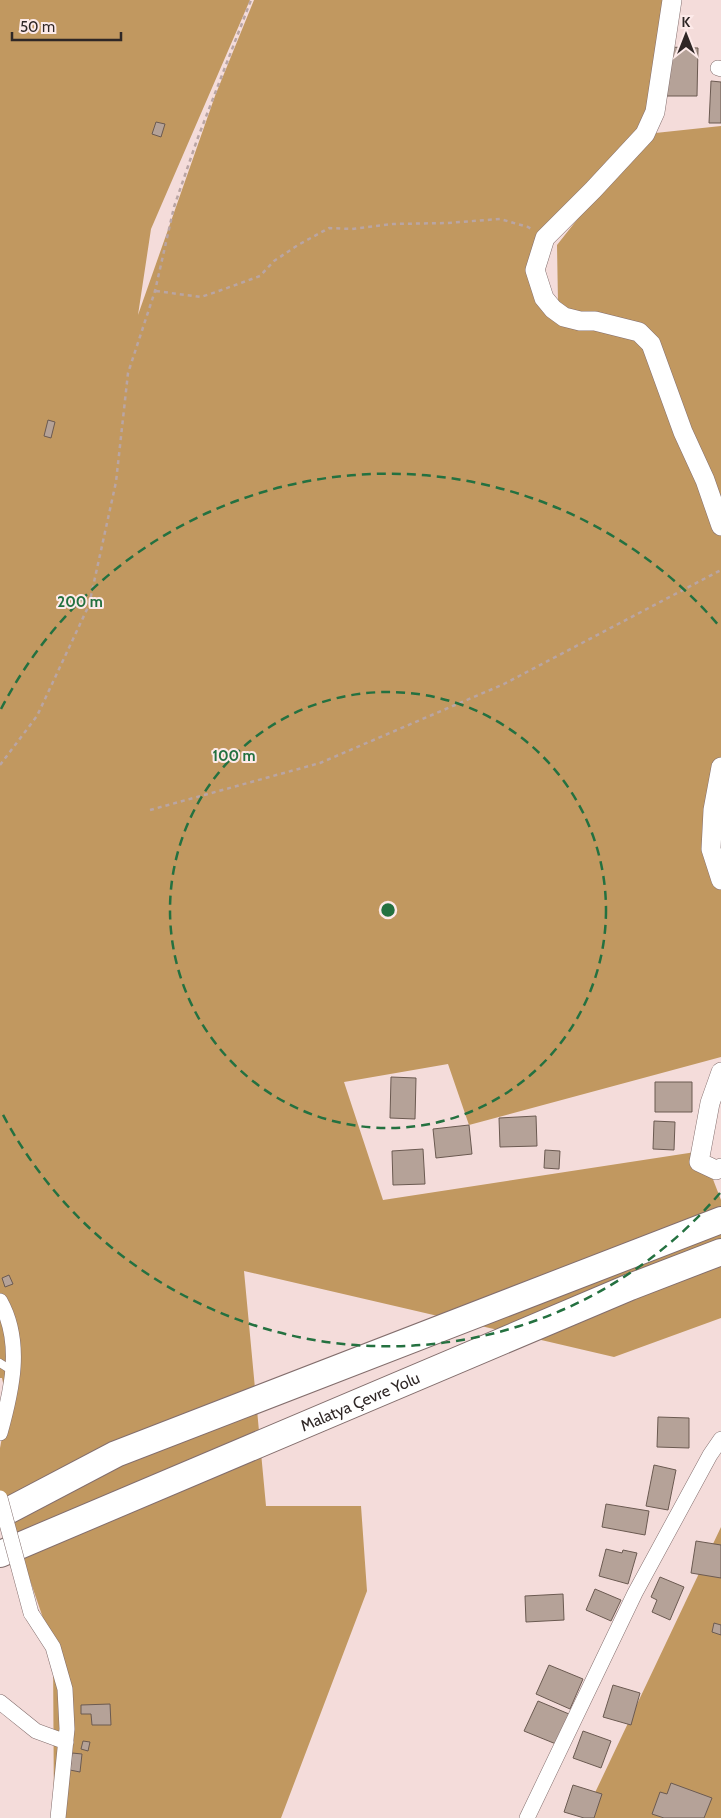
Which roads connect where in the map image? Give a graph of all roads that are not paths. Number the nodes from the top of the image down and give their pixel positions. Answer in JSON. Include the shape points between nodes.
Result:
{"nodes":[{"id":1,"x":672,"y":0,"type":"edge"},
{"id":2,"x":721,"y":526,"type":"edge"},
{"id":3,"x":721,"y":767,"type":"edge"},
{"id":4,"x":721,"y":880,"type":"edge"},
{"id":5,"x":721,"y":1072,"type":"edge"},
{"id":6,"x":721,"y":1168,"type":"edge"},
{"id":7,"x":721,"y":1220,"type":"edge"},
{"id":8,"x":721,"y":1252,"type":"edge"},
{"id":9,"x":0,"y":1301,"type":"edge"},
{"id":10,"x":0,"y":1363,"type":"edge"},
{"id":11,"x":14,"y":1372,"type":"junction"},
{"id":12,"x":0,"y":1433,"type":"edge"},
{"id":13,"x":721,"y":1438,"type":"edge"},
{"id":14,"x":0,"y":1498,"type":"edge"},
{"id":15,"x":0,"y":1515,"type":"edge"},
{"id":16,"x":0,"y":1554,"type":"edge"},
{"id":17,"x":0,"y":1702,"type":"edge"},
{"id":18,"x":66,"y":1742,"type":"junction"},
{"id":19,"x":58,"y":1818,"type":"edge"},
{"id":20,"x":527,"y":1818,"type":"edge"}],
"edges":[{"from":1,"to":2,"type":"street","via":[[655,112],[645,134],[545,238],[535,270],[544,298],[564,318],[595,321],[639,332],[651,344]]},
{"from":3,"to":4,"type":"street","via":[[713,810],[711,849]]},
{"from":5,"to":6,"type":"street","via":[[710,1103],[699,1162],[716,1170]]},
{"from":7,"to":15,"type":"highway","via":[[116,1454]]},
{"from":8,"to":16,"type":"highway","name":"Malatya Çevre Yolu","via":[[630,1286]]},
{"from":9,"to":11,"type":"street","via":[[14,1340]]},
{"from":10,"to":11,"type":"lane"},
{"from":11,"to":12,"type":"street"},
{"from":13,"to":20,"type":"street","via":[[635,1593]]},
{"from":14,"to":18,"type":"street","bridge":true,"via":[[31,1613],[53,1648],[65,1689]]},
{"from":17,"to":18,"type":"street","via":[[36,1731]]},
{"from":18,"to":19,"type":"street"}]}
